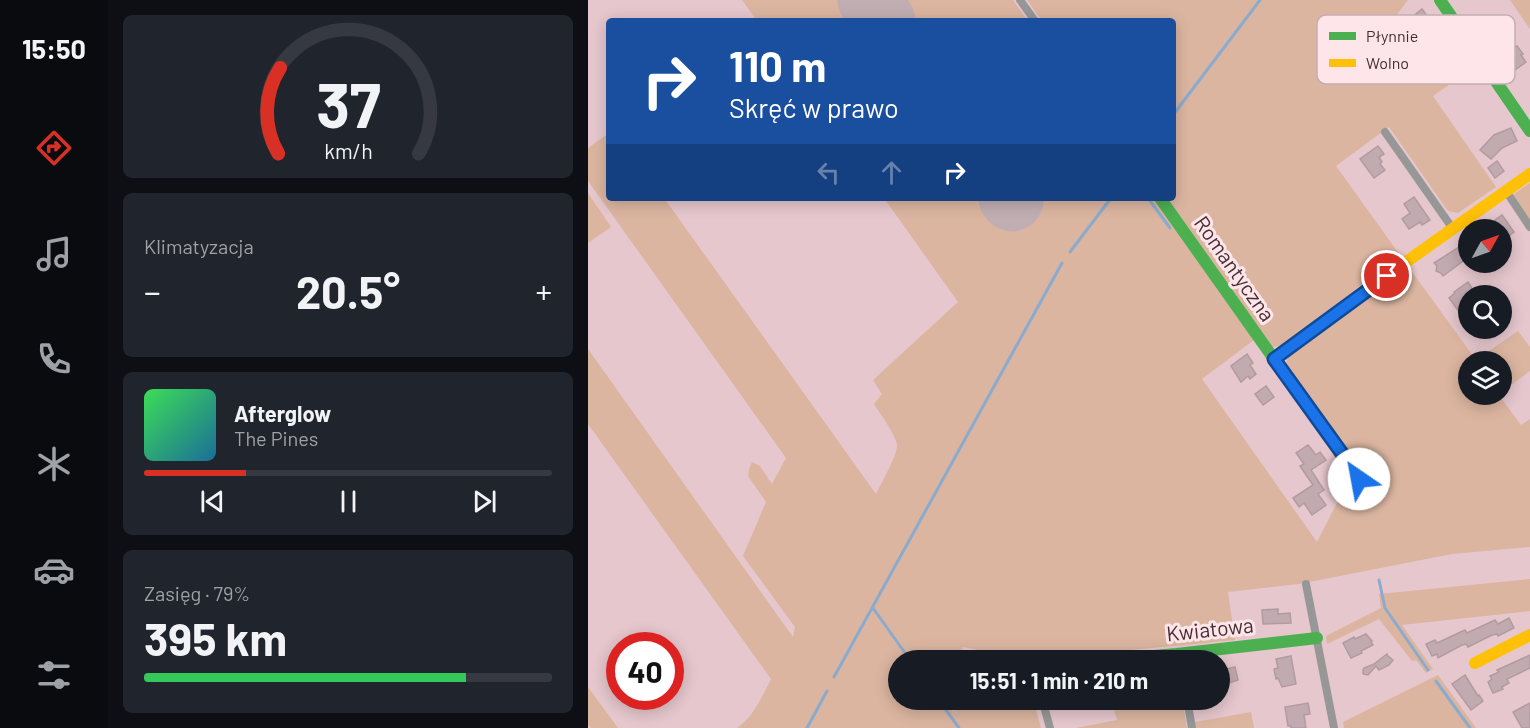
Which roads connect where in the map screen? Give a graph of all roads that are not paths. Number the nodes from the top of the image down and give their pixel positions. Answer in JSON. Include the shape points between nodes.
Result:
{"nodes":[{"id":1,"x":1020,"y":0,"type":"edge"},
{"id":2,"x":1440,"y":0,"type":"edge"},
{"id":3,"x":1450,"y":15,"type":"edge"},
{"id":4,"x":1033,"y":18,"type":"edge"},
{"id":5,"x":1498,"y":84,"type":"edge"},
{"id":6,"x":1530,"y":130,"type":"edge"},
{"id":7,"x":1385,"y":132,"type":"dead end"},
{"id":8,"x":1530,"y":174,"type":"edge"},
{"id":9,"x":1506,"y":191,"type":"junction"},
{"id":10,"x":1162,"y":201,"type":"edge"},
{"id":11,"x":1530,"y":226,"type":"edge"},
{"id":12,"x":1453,"y":229,"type":"junction"},
{"id":13,"x":1274,"y":359,"type":"junction"},
{"id":14,"x":1359,"y":479,"type":"dead end"},
{"id":15,"x":1306,"y":584,"type":"dead end"},
{"id":16,"x":1530,"y":635,"type":"edge"},
{"id":17,"x":1317,"y":638,"type":"junction"},
{"id":18,"x":1229,"y":650,"type":"edge"},
{"id":19,"x":1475,"y":663,"type":"dead end"},
{"id":20,"x":1045,"y":710,"type":"edge"},
{"id":21,"x":1189,"y":710,"type":"edge"},
{"id":22,"x":1050,"y":728,"type":"edge"},
{"id":23,"x":1192,"y":728,"type":"edge"},
{"id":24,"x":1334,"y":728,"type":"edge"}],
"edges":[{"from":1,"to":4,"type":"street"},
{"from":2,"to":3,"type":"street"},
{"from":5,"to":6,"type":"street"},
{"from":7,"to":12,"type":"street"},
{"from":8,"to":9,"type":"street"},
{"from":9,"to":11,"type":"street"},
{"from":9,"to":12,"type":"street"},
{"from":10,"to":13,"type":"street","name":"Romantyczna"},
{"from":12,"to":13,"type":"street"},
{"from":13,"to":14,"type":"street","name":"Romantyczna"},
{"from":15,"to":17,"type":"street"},
{"from":16,"to":19,"type":"street"},
{"from":17,"to":18,"type":"street","name":"Kwiatowa"},
{"from":17,"to":24,"type":"street"},
{"from":20,"to":22,"type":"street"},
{"from":21,"to":23,"type":"street"}]}
